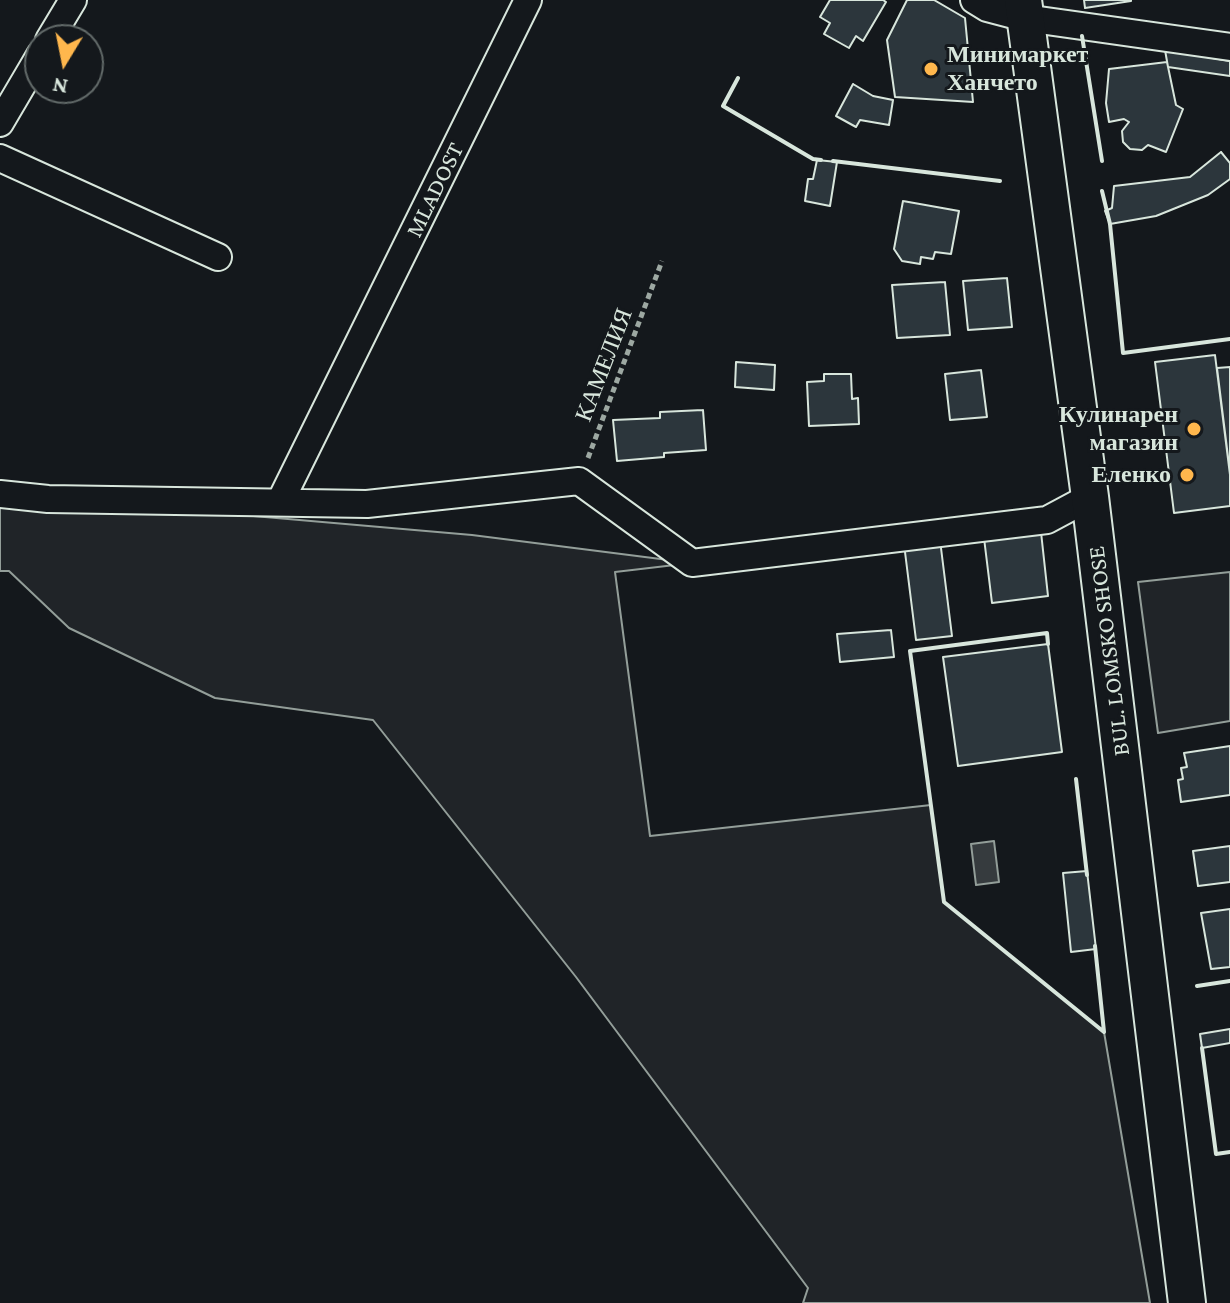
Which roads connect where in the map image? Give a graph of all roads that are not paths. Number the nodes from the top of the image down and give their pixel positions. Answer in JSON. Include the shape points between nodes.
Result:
{"nodes":[{"id":1,"x":73,"y":0,"type":"edge"},
{"id":2,"x":528,"y":0,"type":"edge"},
{"id":3,"x":983,"y":3,"type":"edge"},
{"id":4,"x":1040,"y":10,"type":"edge"},
{"id":5,"x":59,"y":24,"type":"edge"},
{"id":6,"x":1230,"y":47,"type":"edge"},
{"id":7,"x":24,"y":82,"type":"edge"},
{"id":8,"x":0,"y":123,"type":"edge"},
{"id":9,"x":0,"y":158,"type":"edge"},
{"id":10,"x":218,"y":257,"type":"dead end"},
{"id":11,"x":0,"y":494,"type":"edge"},
{"id":12,"x":1090,"y":497,"type":"junction"},
{"id":13,"x":280,"y":502,"type":"junction"},
{"id":14,"x":1187,"y":1303,"type":"edge"}],
"edges":[{"from":1,"to":5,"type":"street"},
{"from":2,"to":13,"type":"street","name":"MLADOST"},
{"from":3,"to":4,"type":"street"},
{"from":4,"to":6,"type":"street"},
{"from":4,"to":12,"type":"main road","name":"BUL. LOMSKO SHOSE"},
{"from":7,"to":8,"type":"street"},
{"from":9,"to":10,"type":"street"},
{"from":11,"to":13,"type":"street"},
{"from":12,"to":13,"type":"street","via":[[1047,520],[692,563],[579,481],[367,504]]},
{"from":12,"to":14,"type":"main road","name":"BUL. LOMSKO SHOSE"}]}
